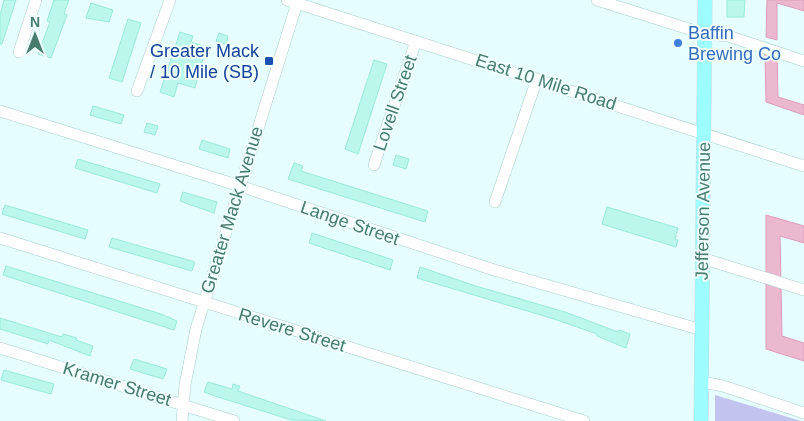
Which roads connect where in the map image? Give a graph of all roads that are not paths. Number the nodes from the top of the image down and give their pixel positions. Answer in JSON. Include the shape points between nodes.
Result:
{"nodes":[{"id":1,"x":36,"y":0,"type":"edge"},
{"id":2,"x":170,"y":0,"type":"edge"},
{"id":3,"x":597,"y":0,"type":"edge"},
{"id":4,"x":705,"y":0,"type":"edge"},
{"id":5,"x":292,"y":2,"type":"edge"},
{"id":6,"x":705,"y":34,"type":"junction"},
{"id":7,"x":416,"y":41,"type":"junction"},
{"id":8,"x":18,"y":52,"type":"dead end"},
{"id":9,"x":804,"y":61,"type":"edge"},
{"id":10,"x":537,"y":79,"type":"junction"},
{"id":11,"x":137,"y":92,"type":"dead end"},
{"id":12,"x":0,"y":111,"type":"edge"},
{"id":13,"x":705,"y":133,"type":"junction"},
{"id":14,"x":374,"y":165,"type":"dead end"},
{"id":15,"x":804,"y":166,"type":"edge"},
{"id":16,"x":240,"y":186,"type":"junction"},
{"id":17,"x":495,"y":202,"type":"dead end"},
{"id":18,"x":0,"y":238,"type":"edge"},
{"id":19,"x":702,"y":258,"type":"junction"},
{"id":20,"x":804,"y":290,"type":"edge"},
{"id":21,"x":204,"y":302,"type":"junction"},
{"id":22,"x":702,"y":330,"type":"junction"},
{"id":23,"x":0,"y":348,"type":"edge"},
{"id":24,"x":702,"y":382,"type":"junction"},
{"id":25,"x":183,"y":405,"type":"junction"},
{"id":26,"x":804,"y":412,"type":"edge"},
{"id":27,"x":182,"y":421,"type":"edge"},
{"id":28,"x":234,"y":421,"type":"edge"},
{"id":29,"x":584,"y":421,"type":"edge"},
{"id":30,"x":701,"y":421,"type":"edge"}],
"edges":[{"from":1,"to":8,"type":"street"},
{"from":2,"to":11,"type":"street"},
{"from":3,"to":6,"type":"street"},
{"from":4,"to":6,"type":"main road","name":"Jefferson Avenue"},
{"from":5,"to":7,"type":"street","name":"East 10 Mile Road"},
{"from":5,"to":16,"type":"street","name":"Greater Mack Avenue"},
{"from":6,"to":9,"type":"street","via":[[728,36]]},
{"from":6,"to":13,"type":"main road","name":"Jefferson Avenue"},
{"from":7,"to":10,"type":"street","name":"East 10 Mile Road"},
{"from":7,"to":14,"type":"street","name":"Lovell Street"},
{"from":10,"to":13,"type":"street","name":"East 10 Mile Road"},
{"from":10,"to":17,"type":"street"},
{"from":12,"to":16,"type":"street","name":"Lange Street"},
{"from":13,"to":15,"type":"street","name":"East 10 Mile Road"},
{"from":13,"to":19,"type":"main road","name":"Jefferson Avenue"},
{"from":16,"to":21,"type":"street","name":"Greater Mack Avenue"},
{"from":16,"to":22,"type":"street","name":"Lange Street","via":[[491,269]]},
{"from":18,"to":21,"type":"street","name":"Revere Street"},
{"from":19,"to":20,"type":"street"},
{"from":19,"to":22,"type":"main road","name":"Jefferson Avenue"},
{"from":21,"to":25,"type":"street","name":"Greater Mack Avenue","via":[[191,352]]},
{"from":21,"to":29,"type":"street","name":"Revere Street"},
{"from":22,"to":24,"type":"main road","name":"Jefferson Avenue"},
{"from":23,"to":25,"type":"street","name":"Kramer Street"},
{"from":24,"to":26,"type":"street"},
{"from":24,"to":30,"type":"main road","name":"Jefferson Avenue"},
{"from":25,"to":27,"type":"street","name":"Greater Mack Avenue"},
{"from":25,"to":28,"type":"street","name":"Kramer Street"}]}
